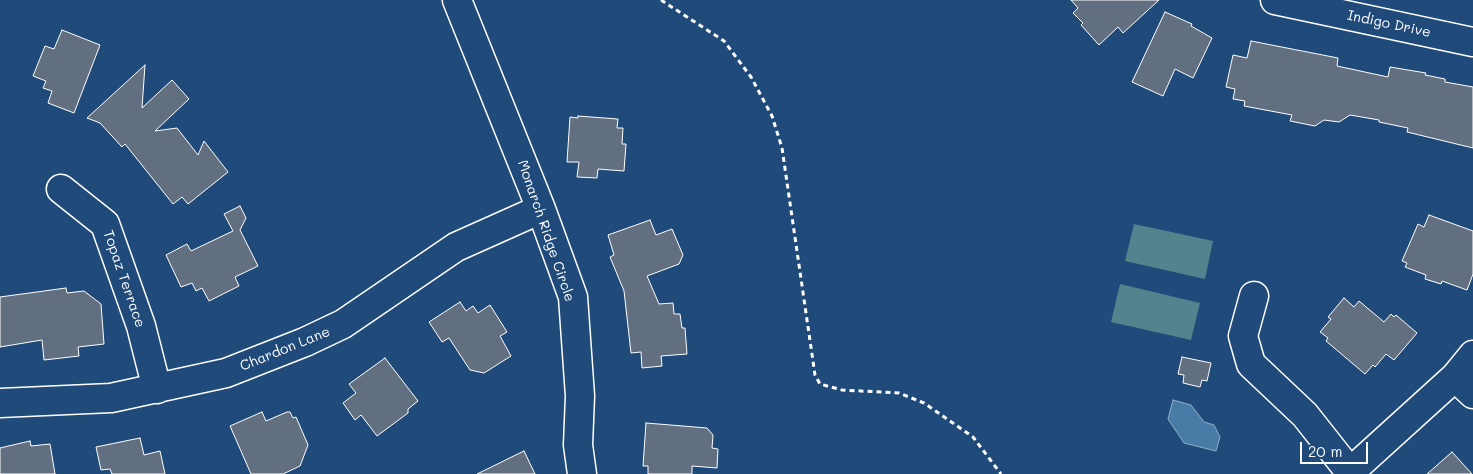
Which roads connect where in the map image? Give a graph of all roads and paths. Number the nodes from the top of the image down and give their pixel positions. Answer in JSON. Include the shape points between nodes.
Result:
{"nodes":[{"id":1,"x":457,"y":0,"type":"edge"},
{"id":2,"x":661,"y":0,"type":"edge"},
{"id":3,"x":1276,"y":0,"type":"edge"},
{"id":4,"x":1473,"y":42,"type":"edge"},
{"id":5,"x":61,"y":189,"type":"dead end"},
{"id":6,"x":541,"y":209,"type":"junction"},
{"id":7,"x":1254,"y":296,"type":"dead end"},
{"id":8,"x":1473,"y":355,"type":"edge"},
{"id":9,"x":1464,"y":385,"type":"edge"},
{"id":10,"x":157,"y":389,"type":"junction"},
{"id":11,"x":0,"y":403,"type":"edge"},
{"id":12,"x":1349,"y":473,"type":"edge"},
{"id":13,"x":582,"y":474,"type":"edge"},
{"id":14,"x":1001,"y":474,"type":"edge"}],
"edges":[{"from":1,"to":6,"type":"street","name":"Monarch Ridge Circle"},
{"from":2,"to":14,"type":"path","via":[[724,41],[751,77],[772,116],[782,148],[813,366],[820,384],[842,390],[899,393],[924,403],[973,438]]},
{"from":3,"to":4,"type":"street","name":"Indigo Drive"},
{"from":5,"to":10,"type":"street","name":"Topaz Terrace","via":[[105,224],[141,326]]},
{"from":6,"to":10,"type":"street","name":"Chardon Lane","via":[[456,247],[343,324],[305,342],[226,373]]},
{"from":6,"to":13,"type":"street","name":"Monarch Ridge Circle","via":[[573,297]]},
{"from":7,"to":12,"type":"street","via":[[1243,336],[1251,364],[1305,415]]},
{"from":8,"to":9,"type":"street"},
{"from":9,"to":12,"type":"street"},
{"from":10,"to":11,"type":"street","name":"Chardon Lane","via":[[111,398]]}]}
